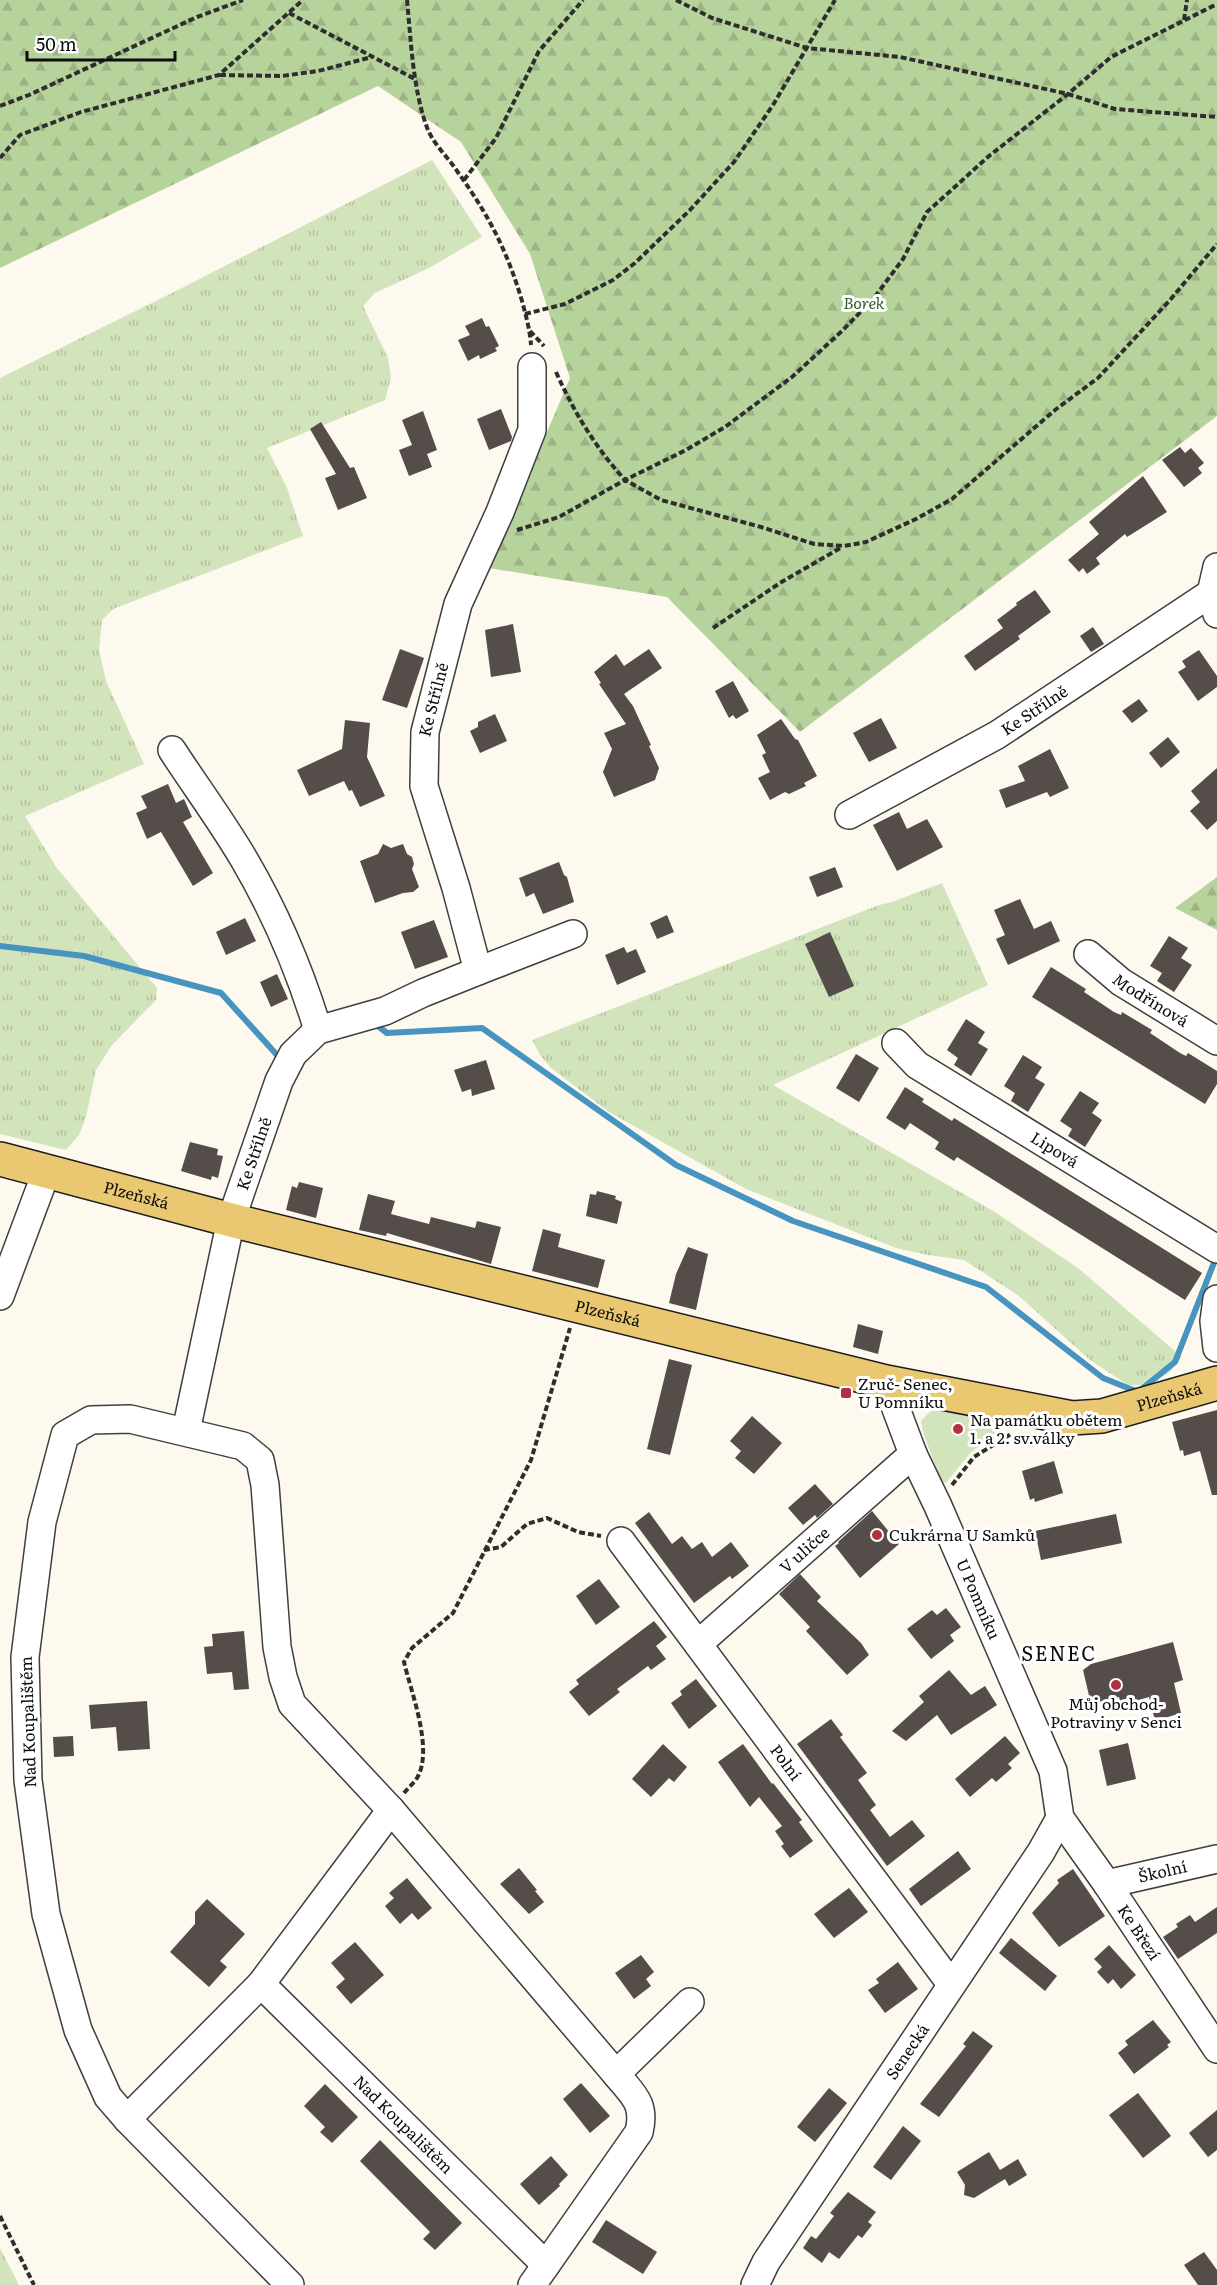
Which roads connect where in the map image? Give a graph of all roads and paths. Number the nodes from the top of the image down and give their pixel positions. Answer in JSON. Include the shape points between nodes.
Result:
{"nodes":[{"id":1,"x":243,"y":0,"type":"edge"},
{"id":2,"x":303,"y":0,"type":"edge"},
{"id":3,"x":407,"y":0,"type":"edge"},
{"id":4,"x":583,"y":0,"type":"edge"},
{"id":5,"x":676,"y":0,"type":"edge"},
{"id":6,"x":835,"y":0,"type":"edge"},
{"id":7,"x":1187,"y":0,"type":"edge"},
{"id":8,"x":1217,"y":4,"type":"edge"},
{"id":9,"x":289,"y":13,"type":"junction"},
{"id":10,"x":1184,"y":20,"type":"junction"},
{"id":11,"x":807,"y":48,"type":"junction"},
{"id":12,"x":372,"y":57,"type":"junction"},
{"id":13,"x":219,"y":75,"type":"junction"},
{"id":14,"x":417,"y":80,"type":"junction"},
{"id":15,"x":1068,"y":94,"type":"junction"},
{"id":16,"x":0,"y":105,"type":"edge"},
{"id":17,"x":1217,"y":117,"type":"edge"},
{"id":18,"x":0,"y":158,"type":"edge"},
{"id":19,"x":464,"y":180,"type":"junction"},
{"id":20,"x":1217,"y":244,"type":"edge"},
{"id":21,"x":525,"y":314,"type":"junction"},
{"id":22,"x":530,"y":331,"type":"junction"},
{"id":23,"x":544,"y":361,"type":"junction"},
{"id":24,"x":625,"y":480,"type":"junction"},
{"id":25,"x":487,"y":539,"type":"junction"},
{"id":26,"x":844,"y":546,"type":"junction"},
{"id":27,"x":1217,"y":567,"type":"edge"},
{"id":28,"x":1214,"y":604,"type":"edge"},
{"id":29,"x":713,"y":628,"type":"dead end"},
{"id":30,"x":172,"y":750,"type":"dead end"},
{"id":31,"x":849,"y":815,"type":"dead end"},
{"id":32,"x":573,"y":933,"type":"dead end"},
{"id":33,"x":1088,"y":954,"type":"dead end"},
{"id":34,"x":478,"y":971,"type":"junction"},
{"id":35,"x":318,"y":1030,"type":"junction"},
{"id":36,"x":1217,"y":1041,"type":"edge"},
{"id":37,"x":896,"y":1043,"type":"dead end"},
{"id":38,"x":0,"y":1159,"type":"edge"},
{"id":39,"x":47,"y":1170,"type":"junction"},
{"id":40,"x":231,"y":1220,"type":"junction"},
{"id":41,"x":1217,"y":1250,"type":"edge"},
{"id":42,"x":0,"y":1296,"type":"edge"},
{"id":43,"x":1217,"y":1299,"type":"edge"},
{"id":44,"x":577,"y":1305,"type":"junction"},
{"id":45,"x":1217,"y":1348,"type":"edge"},
{"id":46,"x":886,"y":1382,"type":"junction"},
{"id":47,"x":1217,"y":1383,"type":"edge"},
{"id":48,"x":186,"y":1431,"type":"junction"},
{"id":49,"x":913,"y":1454,"type":"junction"},
{"id":50,"x":621,"y":1541,"type":"joint"},
{"id":51,"x":483,"y":1550,"type":"junction"},
{"id":52,"x":698,"y":1644,"type":"junction"},
{"id":53,"x":391,"y":1810,"type":"junction"},
{"id":54,"x":1060,"y":1818,"type":"junction"},
{"id":55,"x":1217,"y":1859,"type":"edge"},
{"id":56,"x":1107,"y":1884,"type":"junction"},
{"id":57,"x":261,"y":1984,"type":"junction"},
{"id":58,"x":951,"y":1984,"type":"junction"},
{"id":59,"x":690,"y":2002,"type":"dead end"},
{"id":60,"x":1217,"y":2049,"type":"edge"},
{"id":61,"x":616,"y":2074,"type":"junction"},
{"id":62,"x":127,"y":2120,"type":"junction"},
{"id":63,"x":0,"y":2216,"type":"edge"},
{"id":64,"x":539,"y":2275,"type":"edge"},
{"id":65,"x":34,"y":2285,"type":"edge"},
{"id":66,"x":290,"y":2285,"type":"edge"},
{"id":67,"x":754,"y":2285,"type":"edge"}],
"edges":[{"from":1,"to":16,"type":"path"},
{"from":2,"to":9,"type":"path"},
{"from":3,"to":14,"type":"path"},
{"from":4,"to":19,"type":"path","via":[[539,51],[496,138]]},
{"from":5,"to":11,"type":"path","via":[[712,18]]},
{"from":6,"to":11,"type":"path"},
{"from":7,"to":10,"type":"path"},
{"from":8,"to":10,"type":"path"},
{"from":9,"to":12,"type":"path"},
{"from":9,"to":13,"type":"path"},
{"from":10,"to":15,"type":"path","via":[[1111,57]]},
{"from":11,"to":15,"type":"path","via":[[900,57]]},
{"from":11,"to":21,"type":"path","via":[[734,162],[635,263],[613,280],[565,304]]},
{"from":12,"to":13,"type":"path","via":[[291,75]]},
{"from":12,"to":14,"type":"path"},
{"from":13,"to":18,"type":"path","via":[[81,112],[20,135]]},
{"from":14,"to":19,"type":"path","via":[[427,129]]},
{"from":15,"to":17,"type":"path","via":[[1115,109]]},
{"from":15,"to":24,"type":"path","via":[[989,156],[927,212],[903,260],[874,298],[792,377],[725,427]]},
{"from":19,"to":21,"type":"path","via":[[490,218],[513,268]]},
{"from":20,"to":26,"type":"path","via":[[1098,378],[952,499],[866,542]]},
{"from":21,"to":22,"type":"path"},
{"from":22,"to":23,"type":"path"},
{"from":22,"to":23,"type":"path"},
{"from":23,"to":24,"type":"path","via":[[587,434]]},
{"from":23,"to":25,"type":"street","name":"Ke Střílně","via":[[532,430]]},
{"from":24,"to":25,"type":"path","via":[[560,518]]},
{"from":24,"to":26,"type":"path","via":[[661,500],[814,544]]},
{"from":25,"to":34,"type":"street","name":"Ke Střílně","via":[[458,604],[425,732],[424,786]]},
{"from":26,"to":29,"type":"path"},
{"from":27,"to":28,"type":"street","name":"Ke Střílně"},
{"from":28,"to":31,"type":"street","name":"Ke Střílně","via":[[997,735]]},
{"from":30,"to":35,"type":"street","via":[[245,861],[278,924]]},
{"from":32,"to":34,"type":"street"},
{"from":33,"to":36,"type":"street","name":"Modřínová","via":[[1121,982]]},
{"from":34,"to":35,"type":"street","name":"Ke Střílně","via":[[385,1011]]},
{"from":35,"to":40,"type":"street","name":"Ke Střílně","via":[[293,1054],[279,1081]]},
{"from":37,"to":41,"type":"street","name":"Lipová","via":[[918,1065]]},
{"from":38,"to":39,"type":"main road","name":"Plzeňská"},
{"from":39,"to":40,"type":"main road","name":"Plzeňská"},
{"from":39,"to":42,"type":"street"},
{"from":40,"to":44,"type":"main road","name":"Plzeňská"},
{"from":40,"to":48,"type":"street"},
{"from":43,"to":45,"type":"street"},
{"from":44,"to":46,"type":"main road","name":"Plzeňská"},
{"from":44,"to":51,"type":"path","via":[[531,1460]]},
{"from":46,"to":47,"type":"main road","name":"Plzeňská","via":[[1072,1418],[1102,1416]]},
{"from":46,"to":49,"type":"street","name":"U Pomníku"},
{"from":48,"to":53,"type":"street","name":"Nad Koupalištěm","via":[[243,1446],[260,1460],[277,1647],[292,1704]]},
{"from":48,"to":62,"type":"street","name":"Nad Koupalištěm","via":[[130,1419],[91,1420],[65,1435],[42,1522],[25,1656],[28,1780],[46,1914],[78,2030],[108,2097]]},
{"from":49,"to":52,"type":"street","name":"V uličce"},
{"from":49,"to":54,"type":"street","name":"U Pomníku","via":[[1053,1771]]},
{"from":50,"to":51,"type":"path","via":[[578,1532],[547,1518],[527,1524],[501,1547]]},
{"from":50,"to":52,"type":"street","name":"Polní"},
{"from":51,"to":53,"type":"path","via":[[453,1613],[412,1648],[404,1662],[423,1738],[423,1759],[418,1777]]},
{"from":52,"to":58,"type":"street","name":"Polní"},
{"from":53,"to":57,"type":"street"},
{"from":53,"to":61,"type":"street","name":"Nad Koupalištěm"},
{"from":54,"to":56,"type":"street","name":"Ke Březí"},
{"from":54,"to":58,"type":"street","name":"Senecká"},
{"from":55,"to":56,"type":"street","name":"Školní"},
{"from":56,"to":60,"type":"street","name":"Ke Březí"},
{"from":57,"to":62,"type":"street"},
{"from":57,"to":64,"type":"street","name":"Nad Koupalištěm"},
{"from":58,"to":67,"type":"street","name":"Senecká","via":[[765,2262]]},
{"from":59,"to":61,"type":"street"},
{"from":61,"to":64,"type":"street","name":"Nad Koupalištěm","via":[[639,2104],[639,2132]]},
{"from":62,"to":66,"type":"street","name":"Nad Koupalištěm"},
{"from":63,"to":65,"type":"path"}]}
